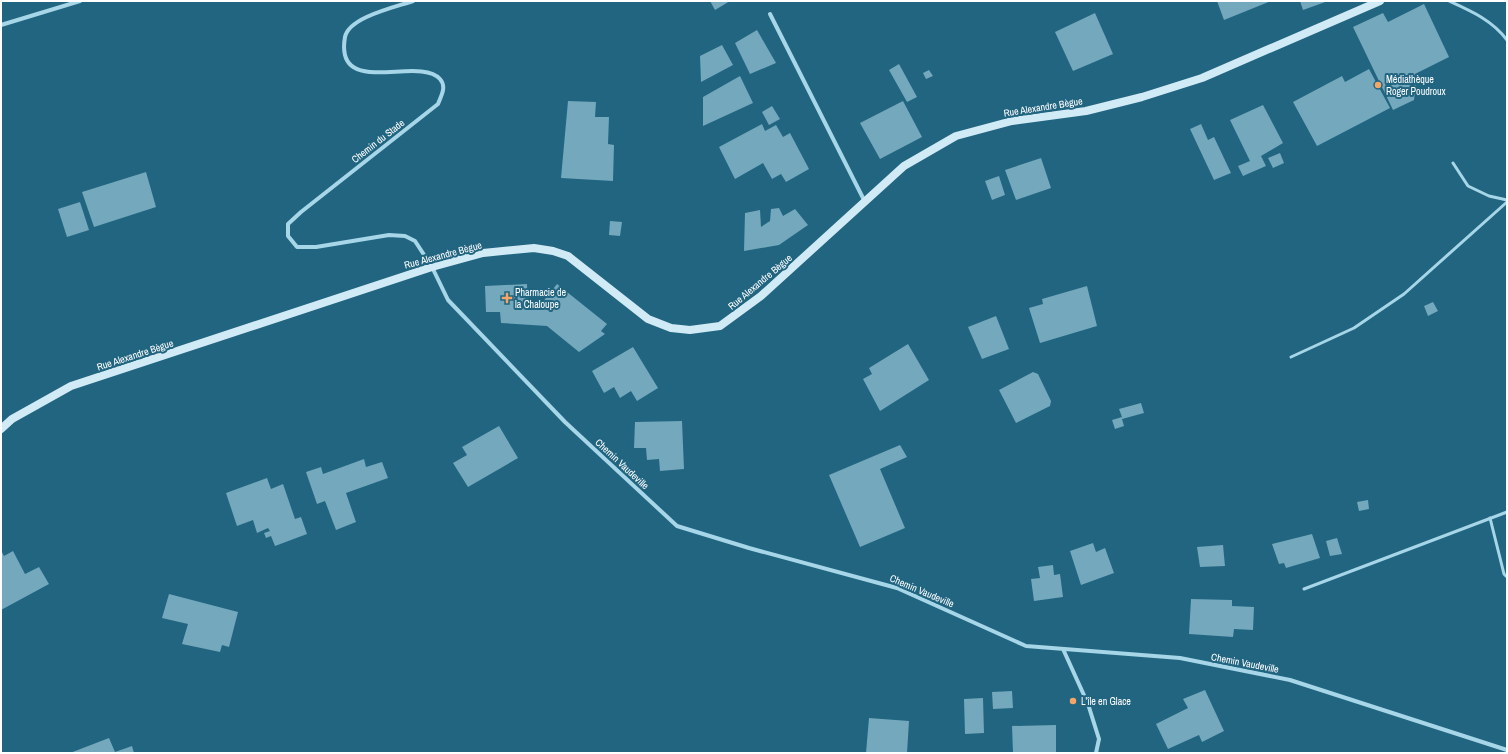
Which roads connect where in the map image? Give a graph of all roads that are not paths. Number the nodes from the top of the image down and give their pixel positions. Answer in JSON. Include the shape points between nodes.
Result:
{"nodes":[{"id":1,"x":80,"y":1,"type":"edge"},
{"id":2,"x":413,"y":1,"type":"edge"},
{"id":3,"x":1380,"y":1,"type":"edge"},
{"id":4,"x":1449,"y":1,"type":"edge"},
{"id":5,"x":770,"y":14,"type":"dead end"},
{"id":6,"x":1,"y":25,"type":"edge"},
{"id":7,"x":1507,"y":40,"type":"edge"},
{"id":8,"x":1453,"y":163,"type":"dead end"},
{"id":9,"x":1507,"y":201,"type":"edge"},
{"id":10,"x":865,"y":202,"type":"junction"},
{"id":11,"x":432,"y":267,"type":"junction"},
{"id":12,"x":1291,"y":357,"type":"dead end"},
{"id":13,"x":1,"y":429,"type":"edge"},
{"id":14,"x":1507,"y":512,"type":"edge"},
{"id":15,"x":1490,"y":518,"type":"junction"},
{"id":16,"x":1507,"y":577,"type":"edge"},
{"id":17,"x":1304,"y":589,"type":"dead end"},
{"id":18,"x":1063,"y":649,"type":"junction"},
{"id":19,"x":1507,"y":750,"type":"edge"},
{"id":20,"x":1096,"y":753,"type":"edge"}],
"edges":[{"from":1,"to":6,"type":"street"},
{"from":2,"to":11,"type":"street","name":"Chemin du Stade","via":[[371,15],[357,23],[346,34],[344,48],[348,61],[356,68],[367,72],[434,74],[444,85],[438,104],[301,212],[288,224],[288,236],[298,247],[316,247],[389,235],[404,236],[415,241]]},
{"from":3,"to":10,"type":"main road","name":"Rue Alexandre Bègue","via":[[1202,78],[1086,111],[1012,121],[956,136],[904,166]]},
{"from":4,"to":7,"type":"lane","via":[[1498,28]]},
{"from":5,"to":10,"type":"street"},
{"from":8,"to":9,"type":"lane","via":[[1468,186]]},
{"from":9,"to":12,"type":"lane","via":[[1404,294],[1354,328]]},
{"from":10,"to":11,"type":"main road","name":"Rue Alexandre Bègue","via":[[761,296],[720,326],[690,330],[671,328],[648,319],[568,256],[553,251],[534,248],[483,253]]},
{"from":11,"to":13,"type":"main road","name":"Rue Alexandre Bègue","via":[[71,386]]},
{"from":11,"to":18,"type":"street","name":"Chemin Vaudeville","via":[[448,300],[565,422],[677,526],[897,588],[1026,646]]},
{"from":14,"to":15,"type":"lane"},
{"from":15,"to":16,"type":"lane","via":[[1504,574]]},
{"from":15,"to":17,"type":"lane"},
{"from":18,"to":19,"type":"street","name":"Chemin Vaudeville","via":[[1180,658],[1290,680]]},
{"from":18,"to":20,"type":"street","via":[[1088,704],[1099,739]]}]}
